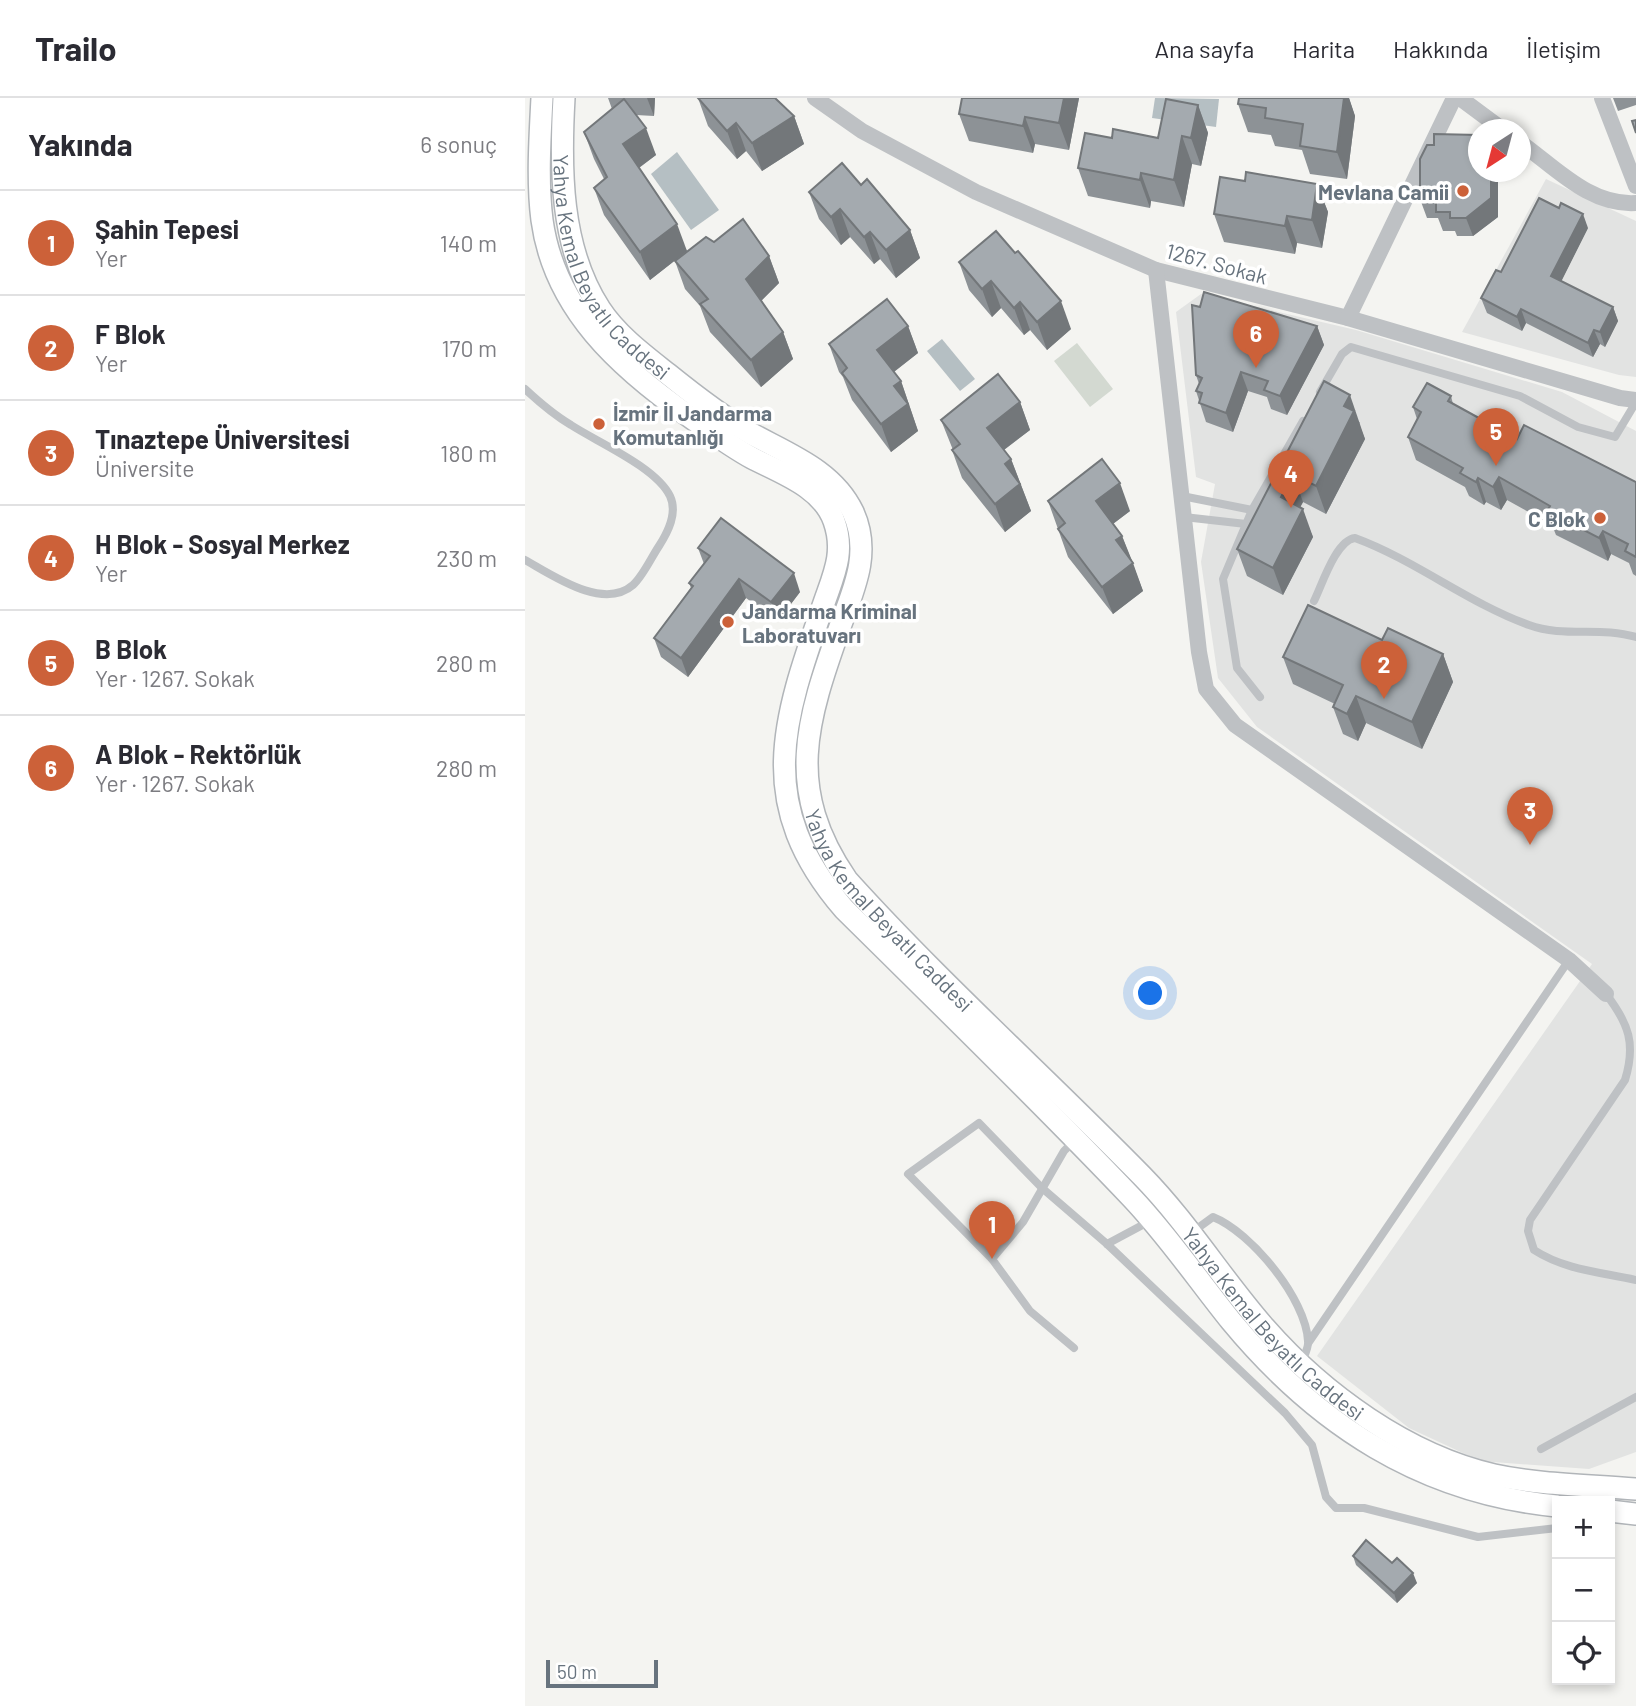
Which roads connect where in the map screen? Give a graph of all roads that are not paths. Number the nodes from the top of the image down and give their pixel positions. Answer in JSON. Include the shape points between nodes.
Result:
{"nodes":[{"id":1,"x":542,"y":98,"type":"edge"},
{"id":2,"x":564,"y":98,"type":"edge"},
{"id":3,"x":815,"y":98,"type":"edge"},
{"id":4,"x":1457,"y":98,"type":"edge"},
{"id":5,"x":1602,"y":98,"type":"edge"},
{"id":6,"x":1487,"y":119,"type":"edge"},
{"id":7,"x":1531,"y":150,"type":"edge"},
{"id":8,"x":1636,"y":186,"type":"edge"},
{"id":9,"x":1636,"y":203,"type":"edge"},
{"id":10,"x":1156,"y":270,"type":"junction"},
{"id":11,"x":1348,"y":318,"type":"junction"},
{"id":12,"x":525,"y":389,"type":"edge"},
{"id":13,"x":1636,"y":401,"type":"edge"},
{"id":14,"x":1313,"y":405,"type":"edge"},
{"id":15,"x":1306,"y":417,"type":"edge"},
{"id":16,"x":1182,"y":496,"type":"junction"},
{"id":17,"x":1252,"y":510,"type":"junction"},
{"id":18,"x":1184,"y":517,"type":"junction"},
{"id":19,"x":1246,"y":524,"type":"junction"},
{"id":20,"x":525,"y":560,"type":"edge"},
{"id":21,"x":1314,"y":601,"type":"dead end"},
{"id":22,"x":1636,"y":637,"type":"edge"},
{"id":23,"x":1259,"y":697,"type":"dead end"},
{"id":24,"x":1569,"y":960,"type":"junction"},
{"id":25,"x":1605,"y":994,"type":"joint"},
{"id":26,"x":1052,"y":1101,"type":"junction"},
{"id":27,"x":1076,"y":1139,"type":"junction"},
{"id":28,"x":1042,"y":1188,"type":"junction"},
{"id":29,"x":1153,"y":1219,"type":"junction"},
{"id":30,"x":1182,"y":1240,"type":"junction"},
{"id":31,"x":1107,"y":1244,"type":"junction"},
{"id":32,"x":992,"y":1259,"type":"junction"},
{"id":33,"x":1636,"y":1280,"type":"edge"},
{"id":34,"x":1309,"y":1342,"type":"junction"},
{"id":35,"x":1074,"y":1348,"type":"dead end"},
{"id":36,"x":1301,"y":1364,"type":"junction"},
{"id":37,"x":1636,"y":1397,"type":"edge"},
{"id":38,"x":1541,"y":1449,"type":"dead end"},
{"id":39,"x":1636,"y":1489,"type":"edge"},
{"id":40,"x":1552,"y":1506,"type":"edge"},
{"id":41,"x":1615,"y":1512,"type":"edge"},
{"id":42,"x":1636,"y":1514,"type":"edge"},
{"id":43,"x":1552,"y":1529,"type":"edge"}],
"edges":[{"from":1,"to":26,"type":"main road","name":"Yahya Kemal Beyatlı Caddesi","via":[[542,219],[553,263],[581,318],[647,385],[730,445],[799,482],[833,519],[838,566],[799,679],[784,761],[788,810],[802,851],[844,909]]},
{"from":2,"to":26,"type":"main road","name":"Yahya Kemal Beyatlı Caddesi","via":[[568,228],[583,279],[600,309],[625,338],[697,397],[835,484],[858,526],[862,547],[857,584],[822,681],[808,751],[810,806],[824,843],[860,895]]},
{"from":3,"to":10,"type":"street","name":"1267. Sokak","via":[[862,131],[976,192]]},
{"from":4,"to":6,"type":"street"},
{"from":4,"to":11,"type":"street"},
{"from":5,"to":8,"type":"street"},
{"from":7,"to":9,"type":"street","via":[[1595,197]]},
{"from":10,"to":11,"type":"street","name":"1267. Sokak"},
{"from":10,"to":16,"type":"street"},
{"from":11,"to":13,"type":"street","name":"1267. Sokak"},
{"from":12,"to":20,"type":"lane","via":[[660,484],[670,497],[673,514],[669,531],[633,585],[620,593],[590,592]]},
{"from":13,"to":14,"type":"lane","via":[[1615,437],[1578,427],[1520,396],[1351,347],[1342,354]]},
{"from":15,"to":17,"type":"lane"},
{"from":16,"to":17,"type":"lane"},
{"from":16,"to":18,"type":"street"},
{"from":17,"to":19,"type":"lane"},
{"from":18,"to":19,"type":"lane"},
{"from":18,"to":24,"type":"street","via":[[1201,664],[1206,689],[1221,711]]},
{"from":19,"to":23,"type":"lane","via":[[1223,579],[1237,668]]},
{"from":21,"to":22,"type":"lane","via":[[1339,549],[1355,538],[1531,626]]},
{"from":24,"to":25,"type":"street"},
{"from":24,"to":34,"type":"lane"},
{"from":25,"to":33,"type":"lane","via":[[1627,1026],[1632,1059],[1625,1080],[1530,1220],[1528,1231],[1534,1250],[1551,1261]]},
{"from":26,"to":27,"type":"main road","name":"Yahya Kemal Beyatlı Caddesi"},
{"from":26,"to":30,"type":"main road","name":"Yahya Kemal Beyatlı Caddesi","via":[[1143,1178]]},
{"from":27,"to":28,"type":"lane"},
{"from":27,"to":29,"type":"main road","name":"Yahya Kemal Beyatlı Caddesi"},
{"from":28,"to":31,"type":"lane"},
{"from":28,"to":32,"type":"lane","via":[[1023,1222]]},
{"from":28,"to":32,"type":"lane","via":[[979,1124],[908,1174]]},
{"from":29,"to":30,"type":"main road","name":"Yahya Kemal Beyatlı Caddesi"},
{"from":29,"to":31,"type":"lane"},
{"from":30,"to":34,"type":"lane","via":[[1213,1217],[1232,1224],[1278,1273]]},
{"from":30,"to":36,"type":"main road","name":"Yahya Kemal Beyatlı Caddesi"},
{"from":30,"to":40,"type":"main road","name":"Yahya Kemal Beyatlı Caddesi","via":[[1231,1321],[1278,1372],[1361,1439],[1412,1469],[1464,1490]]},
{"from":31,"to":43,"type":"lane","via":[[1285,1413],[1312,1445],[1326,1497],[1336,1508],[1364,1508],[1478,1536]]},
{"from":32,"to":35,"type":"lane","via":[[1030,1311]]},
{"from":34,"to":36,"type":"lane"},
{"from":36,"to":39,"type":"main road","name":"Yahya Kemal Beyatlı Caddesi","via":[[1366,1416],[1454,1462],[1513,1478]]},
{"from":37,"to":38,"type":"lane"},
{"from":41,"to":42,"type":"main road"}]}
